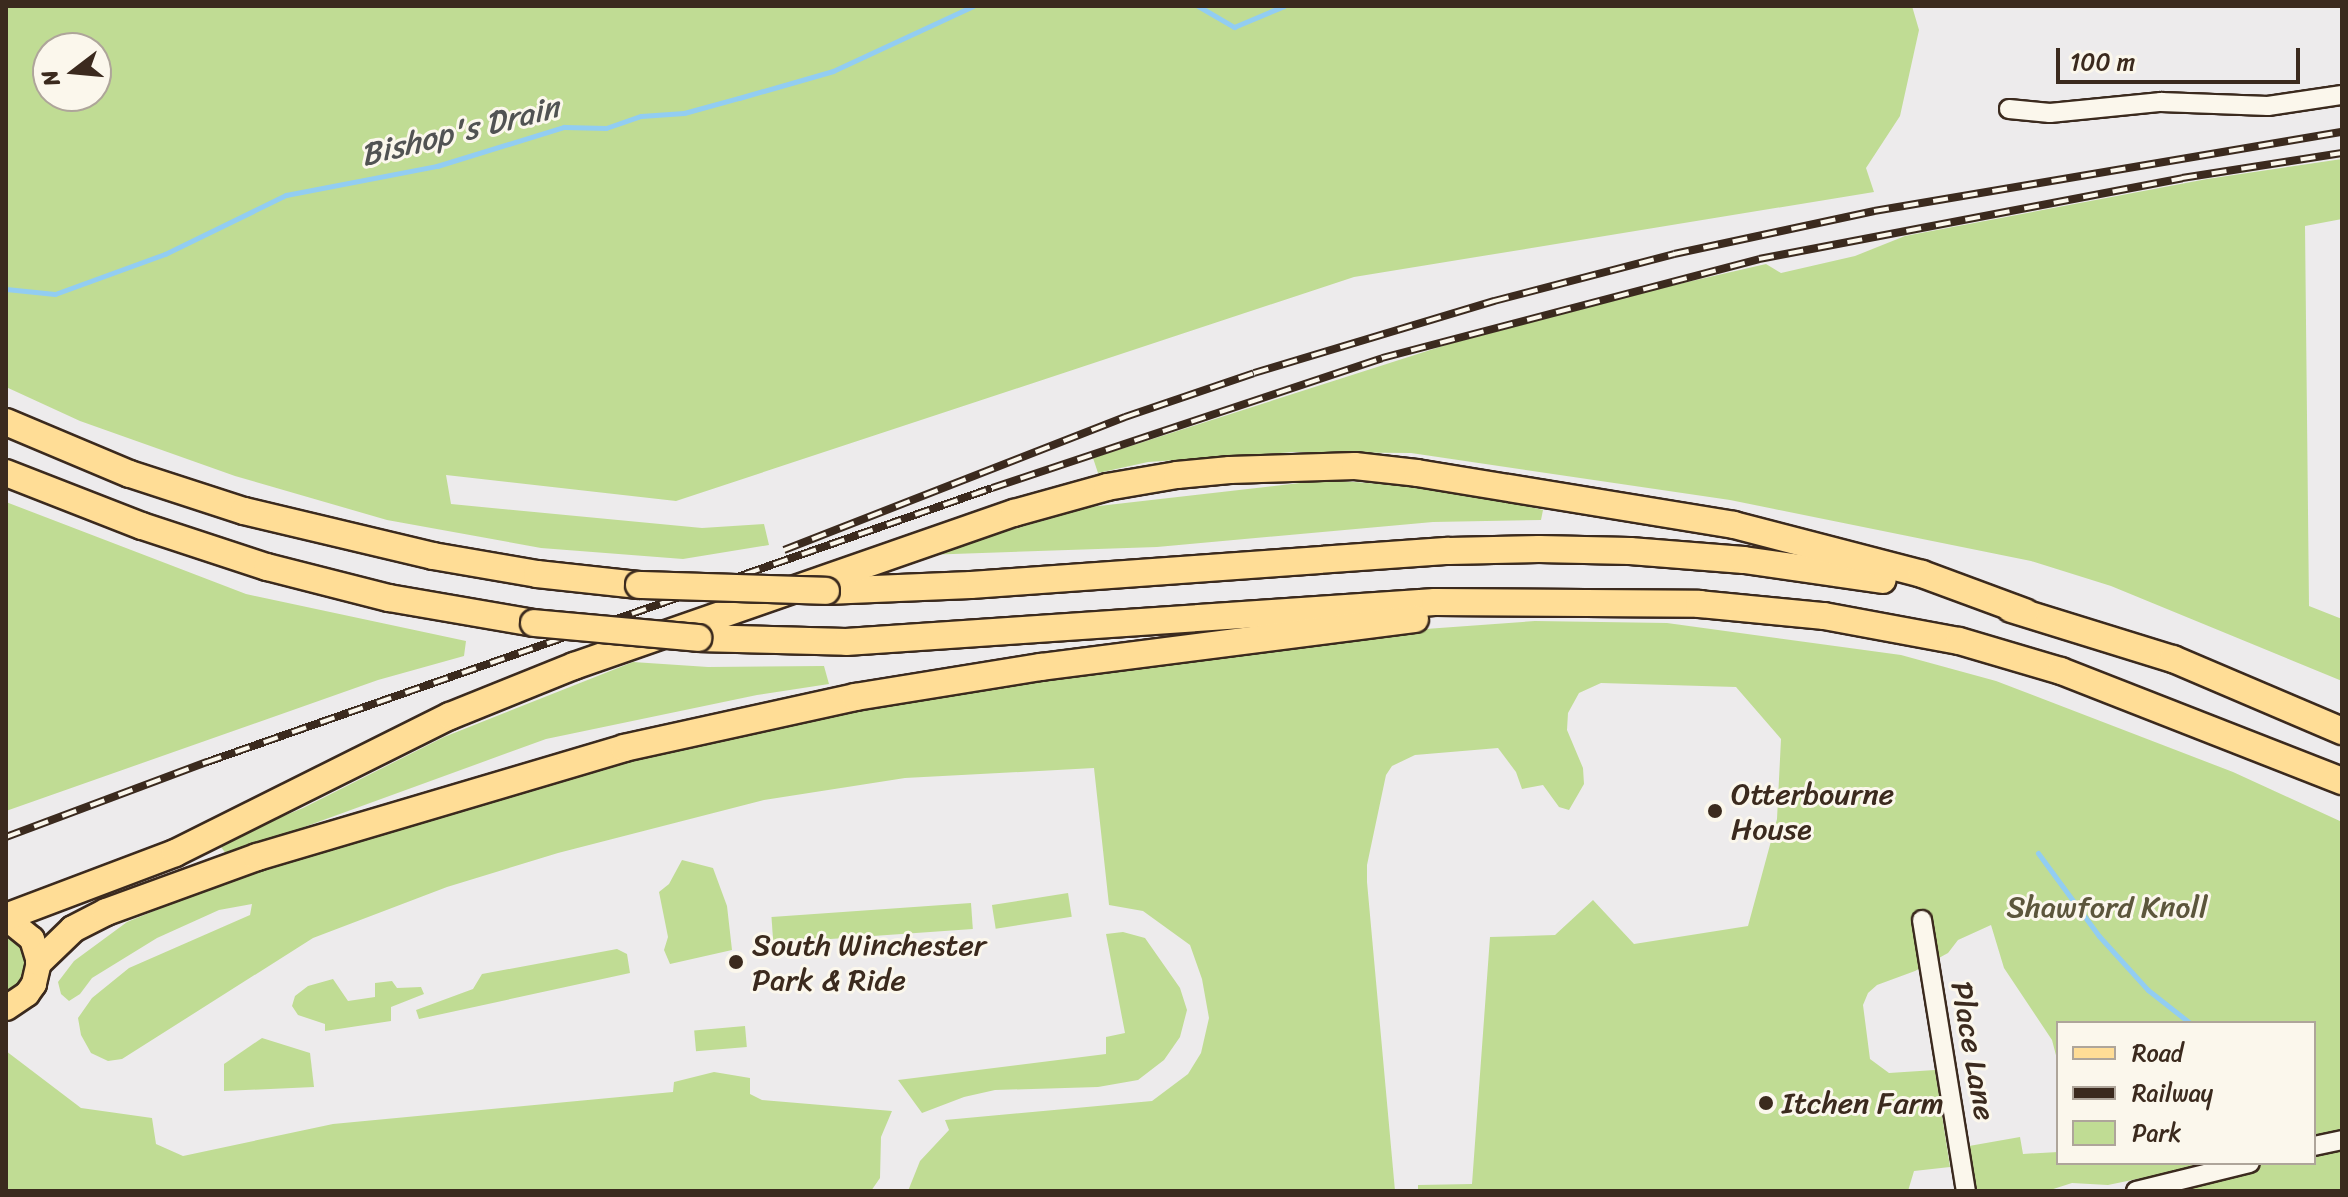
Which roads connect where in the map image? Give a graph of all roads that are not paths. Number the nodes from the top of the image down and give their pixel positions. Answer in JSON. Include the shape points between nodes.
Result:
{"nodes":[{"id":1,"x":2342,"y":95,"type":"edge"},
{"id":2,"x":2009,"y":109,"type":"dead end"},
{"id":3,"x":6,"y":422,"type":"edge"},
{"id":4,"x":6,"y":473,"type":"edge"},
{"id":5,"x":1545,"y":602,"type":"junction"},
{"id":6,"x":2025,"y":612,"type":"junction"},
{"id":7,"x":2342,"y":731,"type":"edge"},
{"id":8,"x":2342,"y":781,"type":"edge"},
{"id":9,"x":6,"y":918,"type":"edge"},
{"id":10,"x":1922,"y":920,"type":"dead end"},
{"id":11,"x":39,"y":962,"type":"junction"},
{"id":12,"x":6,"y":1008,"type":"edge"},
{"id":13,"x":2342,"y":1140,"type":"edge"},
{"id":14,"x":2316,"y":1146,"type":"edge"},
{"id":15,"x":2242,"y":1165,"type":"edge"},
{"id":16,"x":1966,"y":1191,"type":"edge"},
{"id":17,"x":2136,"y":1191,"type":"edge"}],
"edges":[{"from":1,"to":2,"type":"street","via":[[2268,106],[2161,102],[2050,113]]},
{"from":3,"to":6,"type":"highway","bridge":true,"via":[[130,474],[244,511],[433,556],[639,585],[826,591],[1449,551],[1554,549],[1716,557],[1850,573]]},
{"from":4,"to":5,"type":"highway","bridge":true,"via":[[267,567],[389,598],[534,623],[698,638],[846,642],[1435,602]]},
{"from":5,"to":8,"type":"highway","via":[[1699,604],[1824,616],[1959,641],[2061,671]]},
{"from":5,"to":11,"type":"highway","via":[[1010,672],[792,708],[639,744],[257,857],[106,912],[73,929]]},
{"from":6,"to":7,"type":"highway","via":[[2173,659]]},
{"from":6,"to":9,"type":"highway","via":[[1922,574],[1734,525],[1448,478],[1355,466],[1177,475],[1107,487],[1014,513],[574,666],[436,723],[175,853]]},
{"from":9,"to":11,"type":"main road","via":[[32,939]]},
{"from":10,"to":16,"type":"street","name":"Place Lane"},
{"from":11,"to":12,"type":"main road","via":[[27,994]]},
{"from":13,"to":14,"type":"street"},
{"from":15,"to":17,"type":"street"}]}
